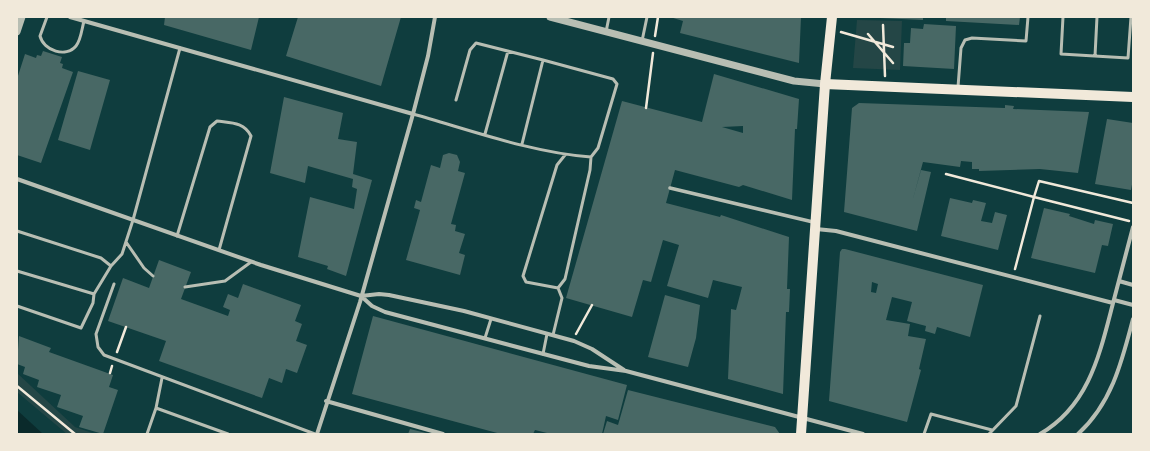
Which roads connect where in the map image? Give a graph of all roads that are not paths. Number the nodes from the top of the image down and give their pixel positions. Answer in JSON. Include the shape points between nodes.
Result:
{"nodes":[{"id":1,"x":22,"y":17,"type":"edge"},
{"id":2,"x":46,"y":17,"type":"edge"},
{"id":3,"x":70,"y":17,"type":"edge"},
{"id":4,"x":435,"y":17,"type":"edge"},
{"id":5,"x":550,"y":17,"type":"edge"},
{"id":6,"x":609,"y":17,"type":"edge"},
{"id":7,"x":647,"y":17,"type":"edge"},
{"id":8,"x":832,"y":17,"type":"edge"},
{"id":9,"x":1028,"y":17,"type":"edge"},
{"id":10,"x":1063,"y":17,"type":"edge"},
{"id":11,"x":1097,"y":17,"type":"edge"},
{"id":12,"x":1131,"y":17,"type":"edge"},
{"id":13,"x":84,"y":21,"type":"junction"},
{"id":14,"x":17,"y":32,"type":"edge"},
{"id":15,"x":606,"y":32,"type":"junction"},
{"id":16,"x":642,"y":41,"type":"junction"},
{"id":17,"x":180,"y":48,"type":"junction"},
{"id":18,"x":508,"y":51,"type":"junction"},
{"id":19,"x":1095,"y":56,"type":"junction"},
{"id":20,"x":543,"y":60,"type":"junction"},
{"id":21,"x":825,"y":84,"type":"junction"},
{"id":22,"x":958,"y":90,"type":"junction"},
{"id":23,"x":1133,"y":98,"type":"edge"},
{"id":24,"x":456,"y":100,"type":"dead end"},
{"id":25,"x":413,"y":114,"type":"junction"},
{"id":26,"x":485,"y":134,"type":"junction"},
{"id":27,"x":522,"y":144,"type":"junction"},
{"id":28,"x":565,"y":155,"type":"junction"},
{"id":29,"x":591,"y":157,"type":"junction"},
{"id":30,"x":17,"y":179,"type":"edge"},
{"id":31,"x":670,"y":188,"type":"dead end"},
{"id":32,"x":133,"y":220,"type":"junction"},
{"id":33,"x":816,"y":226,"type":"junction"},
{"id":34,"x":1133,"y":227,"type":"edge"},
{"id":35,"x":17,"y":231,"type":"edge"},
{"id":36,"x":177,"y":236,"type":"junction"},
{"id":37,"x":126,"y":242,"type":"junction"},
{"id":38,"x":219,"y":250,"type":"junction"},
{"id":39,"x":251,"y":261,"type":"junction"},
{"id":40,"x":111,"y":266,"type":"junction"},
{"id":41,"x":17,"y":271,"type":"edge"},
{"id":42,"x":153,"y":276,"type":"dead end"},
{"id":43,"x":1119,"y":281,"type":"junction"},
{"id":44,"x":114,"y":284,"type":"dead end"},
{"id":45,"x":1133,"y":285,"type":"edge"},
{"id":46,"x":186,"y":288,"type":"dead end"},
{"id":47,"x":558,"y":288,"type":"junction"},
{"id":48,"x":94,"y":294,"type":"junction"},
{"id":49,"x":361,"y":296,"type":"junction"},
{"id":50,"x":1113,"y":302,"type":"junction"},
{"id":51,"x":1133,"y":305,"type":"edge"},
{"id":52,"x":17,"y":306,"type":"edge"},
{"id":53,"x":1040,"y":316,"type":"dead end"},
{"id":54,"x":491,"y":319,"type":"junction"},
{"id":55,"x":1133,"y":319,"type":"edge"},
{"id":56,"x":547,"y":334,"type":"junction"},
{"id":57,"x":553,"y":336,"type":"junction"},
{"id":58,"x":485,"y":338,"type":"junction"},
{"id":59,"x":543,"y":354,"type":"junction"},
{"id":60,"x":626,"y":371,"type":"junction"},
{"id":61,"x":162,"y":378,"type":"junction"},
{"id":62,"x":326,"y":401,"type":"junction"},
{"id":63,"x":156,"y":408,"type":"junction"},
{"id":64,"x":802,"y":418,"type":"junction"},
{"id":65,"x":992,"y":430,"type":"junction"},
{"id":66,"x":147,"y":434,"type":"edge"},
{"id":67,"x":228,"y":434,"type":"edge"},
{"id":68,"x":316,"y":434,"type":"edge"},
{"id":69,"x":443,"y":434,"type":"edge"},
{"id":70,"x":801,"y":434,"type":"edge"},
{"id":71,"x":863,"y":434,"type":"edge"},
{"id":72,"x":924,"y":434,"type":"edge"},
{"id":73,"x":990,"y":434,"type":"edge"},
{"id":74,"x":1040,"y":434,"type":"edge"},
{"id":75,"x":1078,"y":434,"type":"edge"}],
"edges":[{"from":1,"to":14,"type":"street"},
{"from":2,"to":13,"type":"lane","via":[[40,36],[46,47],[64,52],[78,44]]},
{"from":3,"to":13,"type":"street"},
{"from":4,"to":25,"type":"street"},
{"from":5,"to":15,"type":"street"},
{"from":6,"to":15,"type":"lane"},
{"from":7,"to":16,"type":"lane"},
{"from":8,"to":21,"type":"main road"},
{"from":9,"to":22,"type":"lane","via":[[1026,41],[972,38],[965,40],[961,48]]},
{"from":10,"to":19,"type":"lane","via":[[1061,54]]},
{"from":11,"to":19,"type":"lane"},
{"from":12,"to":19,"type":"lane","via":[[1128,58]]},
{"from":13,"to":17,"type":"street"},
{"from":15,"to":16,"type":"street"},
{"from":16,"to":21,"type":"street","via":[[794,81]]},
{"from":17,"to":25,"type":"street"},
{"from":17,"to":32,"type":"lane"},
{"from":18,"to":20,"type":"lane"},
{"from":18,"to":24,"type":"lane","via":[[480,43],[472,46]]},
{"from":18,"to":26,"type":"lane"},
{"from":20,"to":27,"type":"lane"},
{"from":20,"to":29,"type":"lane","via":[[613,79],[617,84],[598,148]]},
{"from":21,"to":22,"type":"main road"},
{"from":21,"to":33,"type":"main road"},
{"from":22,"to":23,"type":"main road"},
{"from":25,"to":26,"type":"lane"},
{"from":25,"to":49,"type":"street"},
{"from":26,"to":27,"type":"lane"},
{"from":27,"to":28,"type":"lane"},
{"from":28,"to":29,"type":"lane"},
{"from":28,"to":47,"type":"lane","via":[[557,164],[523,276],[526,282]]},
{"from":29,"to":47,"type":"lane","via":[[565,279]]},
{"from":30,"to":32,"type":"street"},
{"from":31,"to":33,"type":"street"},
{"from":32,"to":36,"type":"street"},
{"from":32,"to":37,"type":"lane"},
{"from":33,"to":50,"type":"street"},
{"from":33,"to":64,"type":"main road"},
{"from":34,"to":43,"type":"street"},
{"from":35,"to":40,"type":"lane","via":[[101,258]]},
{"from":36,"to":38,"type":"street"},
{"from":36,"to":38,"type":"lane","via":[[210,126],[217,121],[241,124],[248,129],[251,136]]},
{"from":37,"to":40,"type":"lane","via":[[122,254]]},
{"from":37,"to":42,"type":"lane","via":[[144,268]]},
{"from":38,"to":39,"type":"street"},
{"from":39,"to":46,"type":"lane","via":[[225,281]]},
{"from":39,"to":49,"type":"street"},
{"from":40,"to":48,"type":"lane"},
{"from":41,"to":48,"type":"lane"},
{"from":43,"to":45,"type":"street"},
{"from":43,"to":50,"type":"street"},
{"from":44,"to":61,"type":"lane","via":[[96,334],[98,347],[104,355]]},
{"from":47,"to":57,"type":"lane","via":[[562,298]]},
{"from":48,"to":52,"type":"lane","via":[[93,303],[81,328]]},
{"from":49,"to":54,"type":"street","via":[[389,295]]},
{"from":49,"to":58,"type":"street","via":[[372,306],[385,312]]},
{"from":49,"to":62,"type":"street"},
{"from":50,"to":51,"type":"street"},
{"from":50,"to":74,"type":"street","via":[[1099,356],[1086,386],[1069,412]]},
{"from":53,"to":65,"type":"lane","via":[[1016,406]]},
{"from":54,"to":56,"type":"street"},
{"from":54,"to":58,"type":"lane"},
{"from":55,"to":75,"type":"street","via":[[1113,386],[1099,411]]},
{"from":56,"to":57,"type":"street"},
{"from":56,"to":59,"type":"lane"},
{"from":57,"to":60,"type":"street","via":[[583,345]]},
{"from":58,"to":59,"type":"street"},
{"from":59,"to":60,"type":"street","via":[[589,366]]},
{"from":60,"to":64,"type":"street"},
{"from":61,"to":63,"type":"lane"},
{"from":61,"to":68,"type":"lane"},
{"from":62,"to":68,"type":"street"},
{"from":62,"to":69,"type":"street"},
{"from":63,"to":66,"type":"lane"},
{"from":63,"to":67,"type":"lane"},
{"from":64,"to":70,"type":"main road"},
{"from":64,"to":71,"type":"street"},
{"from":65,"to":72,"type":"lane","via":[[931,414]]},
{"from":65,"to":73,"type":"lane"}]}
